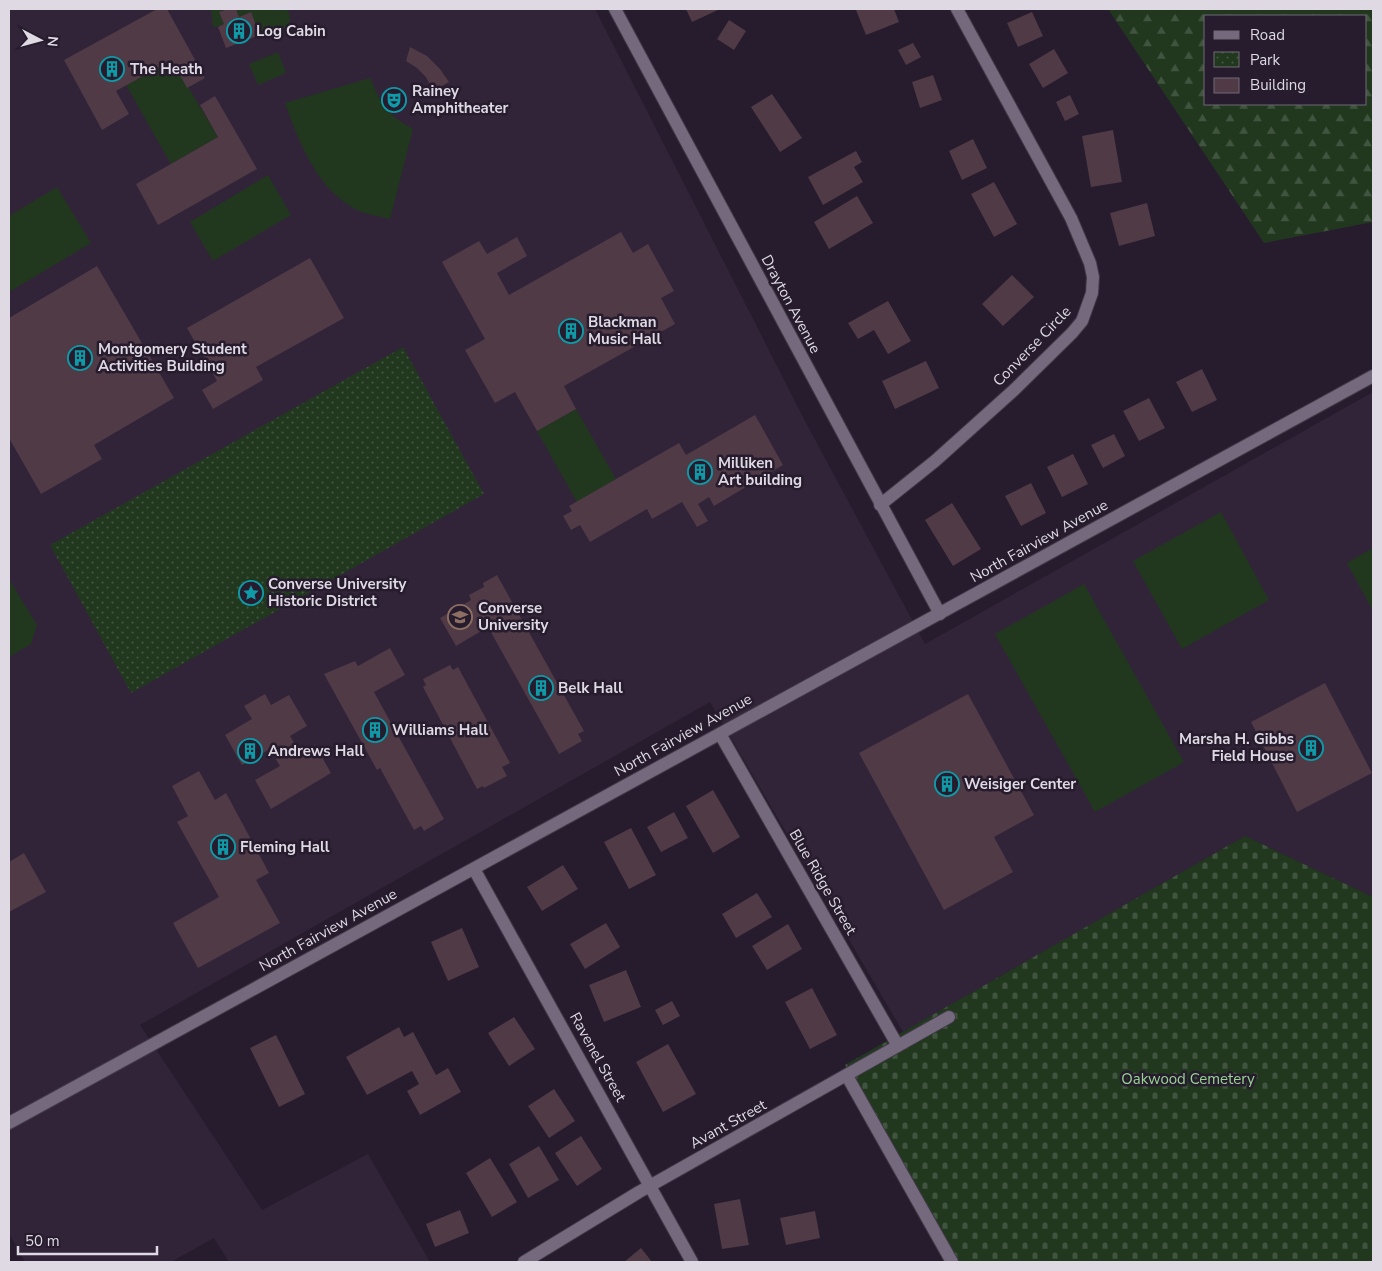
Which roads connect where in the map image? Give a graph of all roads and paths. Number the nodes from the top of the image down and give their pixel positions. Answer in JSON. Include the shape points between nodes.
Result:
{"nodes":[{"id":1,"x":615,"y":9,"type":"edge"},
{"id":2,"x":957,"y":9,"type":"edge"},
{"id":3,"x":1373,"y":376,"type":"edge"},
{"id":4,"x":880,"y":505,"type":"junction"},
{"id":5,"x":940,"y":614,"type":"junction"},
{"id":6,"x":720,"y":734,"type":"junction"},
{"id":7,"x":474,"y":869,"type":"junction"},
{"id":8,"x":949,"y":1017,"type":"dead end"},
{"id":9,"x":898,"y":1046,"type":"junction"},
{"id":10,"x":847,"y":1076,"type":"junction"},
{"id":11,"x":9,"y":1123,"type":"edge"},
{"id":12,"x":651,"y":1186,"type":"junction"},
{"id":13,"x":524,"y":1262,"type":"edge"},
{"id":14,"x":692,"y":1262,"type":"edge"},
{"id":15,"x":952,"y":1262,"type":"edge"}],
"edges":[{"from":1,"to":4,"type":"street","name":"Drayton Avenue"},
{"from":2,"to":4,"type":"street","name":"Converse Circle","via":[[1071,218],[1090,263],[1092,293],[1082,322],[1065,340],[935,461]]},
{"from":3,"to":5,"type":"street","name":"North Fairview Avenue"},
{"from":4,"to":5,"type":"street","name":"Drayton Avenue"},
{"from":5,"to":6,"type":"street","name":"North Fairview Avenue"},
{"from":6,"to":7,"type":"street","name":"North Fairview Avenue"},
{"from":6,"to":9,"type":"street","name":"Blue Ridge Street"},
{"from":7,"to":11,"type":"street","name":"North Fairview Avenue"},
{"from":7,"to":12,"type":"street","name":"Ravenel Street"},
{"from":8,"to":9,"type":"street","name":"Avant Street"},
{"from":9,"to":10,"type":"street","name":"Avant Street"},
{"from":10,"to":12,"type":"street","name":"Avant Street"},
{"from":10,"to":15,"type":"street"},
{"from":12,"to":13,"type":"street","name":"Avant Street"},
{"from":12,"to":14,"type":"street","name":"Ravenel Street"}]}
